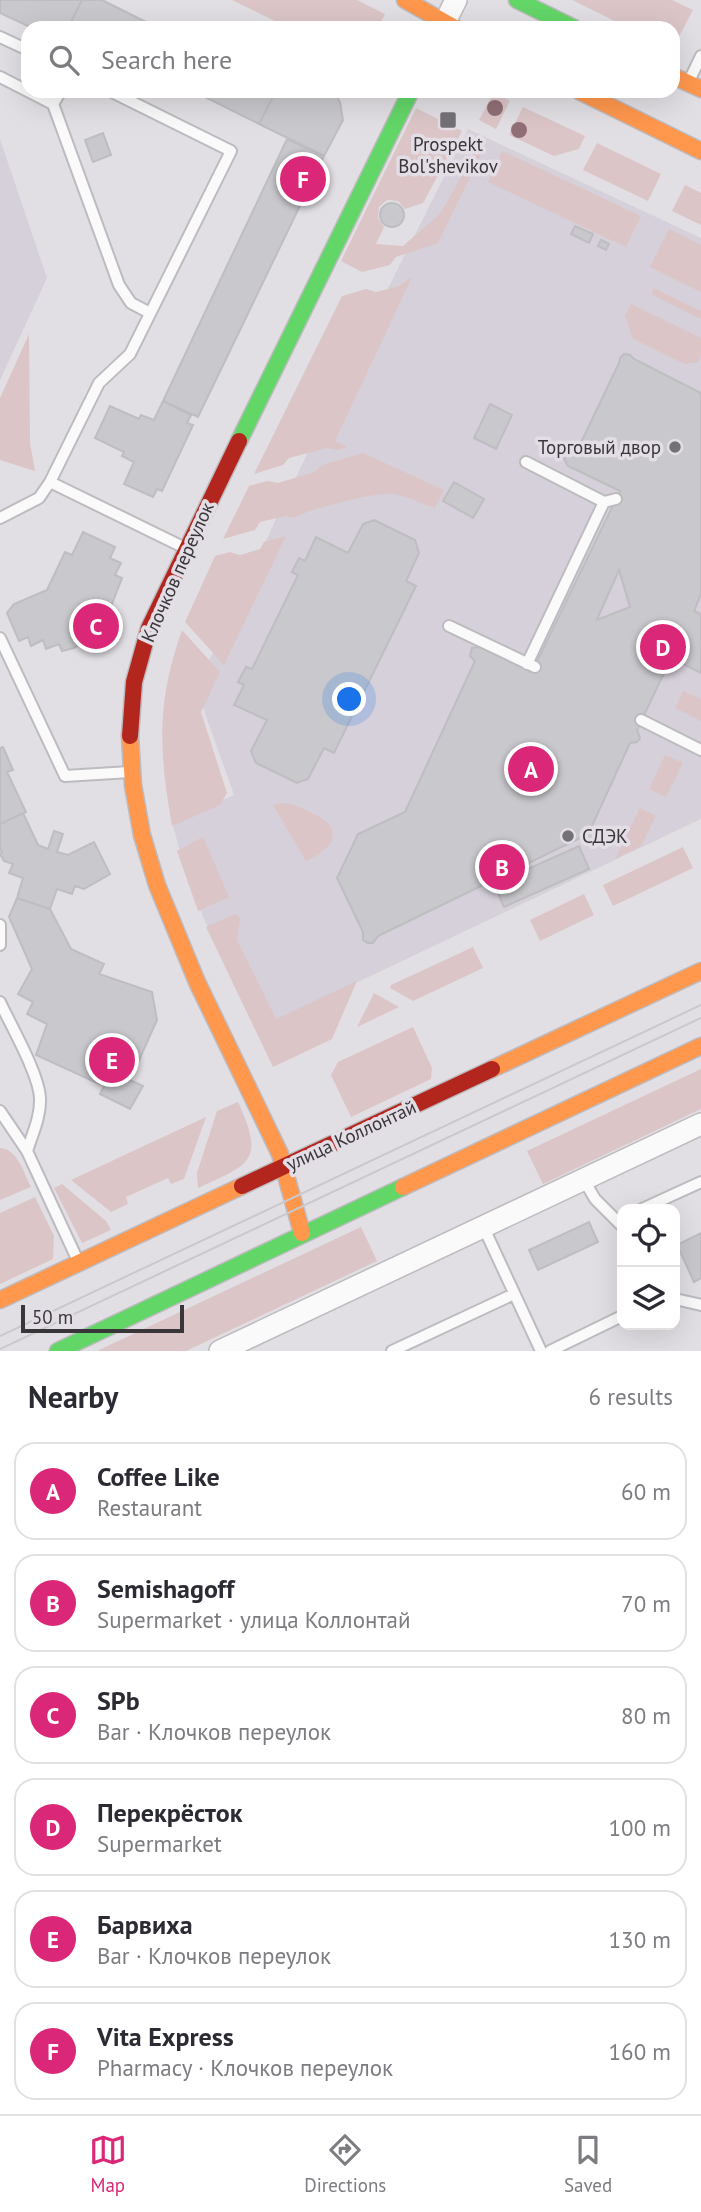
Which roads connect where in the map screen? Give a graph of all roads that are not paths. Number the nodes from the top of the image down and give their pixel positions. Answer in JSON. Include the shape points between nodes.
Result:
{"nodes":[{"id":1,"x":405,"y":0,"type":"edge"},
{"id":2,"x":456,"y":0,"type":"edge"},
{"id":3,"x":517,"y":0,"type":"edge"},
{"id":4,"x":439,"y":21,"type":"edge"},
{"id":5,"x":449,"y":21,"type":"edge"},
{"id":6,"x":560,"y":21,"type":"edge"},
{"id":7,"x":0,"y":37,"type":"edge"},
{"id":8,"x":21,"y":47,"type":"edge"},
{"id":9,"x":701,"y":55,"type":"edge"},
{"id":10,"x":0,"y":77,"type":"edge"},
{"id":11,"x":687,"y":83,"type":"edge"},
{"id":12,"x":21,"y":88,"type":"edge"},
{"id":13,"x":42,"y":98,"type":"edge"},
{"id":14,"x":57,"y":98,"type":"edge"},
{"id":15,"x":124,"y":98,"type":"edge"},
{"id":16,"x":408,"y":98,"type":"edge"},
{"id":17,"x":593,"y":98,"type":"edge"},
{"id":18,"x":54,"y":104,"type":"junction"},
{"id":19,"x":701,"y":151,"type":"edge"},
{"id":20,"x":150,"y":313,"type":"junction"},
{"id":21,"x":526,"y":462,"type":"dead end"},
{"id":22,"x":50,"y":482,"type":"junction"},
{"id":23,"x":616,"y":499,"type":"dead end"},
{"id":24,"x":604,"y":502,"type":"junction"},
{"id":25,"x":0,"y":517,"type":"edge"},
{"id":26,"x":185,"y":548,"type":"junction"},
{"id":27,"x":449,"y":626,"type":"dead end"},
{"id":28,"x":0,"y":638,"type":"edge"},
{"id":29,"x":641,"y":720,"type":"dead end"},
{"id":30,"x":701,"y":751,"type":"edge"},
{"id":31,"x":131,"y":772,"type":"junction"},
{"id":32,"x":0,"y":925,"type":"edge"},
{"id":33,"x":0,"y":945,"type":"edge"},
{"id":34,"x":701,"y":971,"type":"edge"},
{"id":35,"x":0,"y":1002,"type":"edge"},
{"id":36,"x":701,"y":1046,"type":"edge"},
{"id":37,"x":0,"y":1111,"type":"edge"},
{"id":38,"x":701,"y":1124,"type":"edge"},
{"id":39,"x":27,"y":1151,"type":"junction"},
{"id":40,"x":285,"y":1166,"type":"junction"},
{"id":41,"x":584,"y":1180,"type":"junction"},
{"id":42,"x":701,"y":1182,"type":"edge"},
{"id":43,"x":653,"y":1204,"type":"edge"},
{"id":44,"x":617,"y":1218,"type":"edge"},
{"id":45,"x":483,"y":1226,"type":"junction"},
{"id":46,"x":302,"y":1233,"type":"junction"},
{"id":47,"x":79,"y":1262,"type":"junction"},
{"id":48,"x":514,"y":1294,"type":"junction"},
{"id":49,"x":0,"y":1300,"type":"edge"},
{"id":50,"x":680,"y":1300,"type":"edge"},
{"id":51,"x":701,"y":1305,"type":"edge"},
{"id":52,"x":617,"y":1318,"type":"edge"},
{"id":53,"x":58,"y":1351,"type":"edge"},
{"id":54,"x":220,"y":1351,"type":"edge"},
{"id":55,"x":392,"y":1351,"type":"edge"},
{"id":56,"x":541,"y":1351,"type":"edge"},
{"id":57,"x":550,"y":1351,"type":"edge"}],
"edges":[{"from":1,"to":4,"type":"street"},
{"from":2,"to":5,"type":"street"},
{"from":3,"to":6,"type":"street"},
{"from":7,"to":8,"type":"lane"},
{"from":9,"to":11,"type":"lane"},
{"from":10,"to":12,"type":"lane"},
{"from":13,"to":18,"type":"lane"},
{"from":14,"to":18,"type":"lane"},
{"from":15,"to":20,"type":"lane","via":[[231,151]]},
{"from":16,"to":26,"type":"street","name":"Клочков переулок"},
{"from":17,"to":19,"type":"street"},
{"from":18,"to":20,"type":"lane","via":[[119,285],[131,303]]},
{"from":20,"to":22,"type":"lane","via":[[130,354],[99,383]]},
{"from":21,"to":24,"type":"lane"},
{"from":22,"to":25,"type":"lane","via":[[38,498]]},
{"from":22,"to":26,"type":"lane"},
{"from":23,"to":24,"type":"lane"},
{"from":24,"to":27,"type":"lane","via":[[531,666]]},
{"from":26,"to":31,"type":"street","name":"Клочков переулок","via":[[143,644],[134,680],[129,716]]},
{"from":28,"to":31,"type":"lane","via":[[65,776]]},
{"from":29,"to":30,"type":"lane"},
{"from":31,"to":40,"type":"street","name":"Клочков переулок","via":[[145,847],[176,930]]},
{"from":32,"to":33,"type":"lane"},
{"from":34,"to":40,"type":"street","name":"улица Коллонтай"},
{"from":35,"to":39,"type":"lane","via":[[40,1098]]},
{"from":36,"to":46,"type":"street"},
{"from":37,"to":39,"type":"lane"},
{"from":38,"to":41,"type":"street"},
{"from":39,"to":47,"type":"lane"},
{"from":40,"to":46,"type":"street","name":"Клочков переулок"},
{"from":40,"to":47,"type":"street","name":"улица Коллонтай"},
{"from":41,"to":44,"type":"lane","via":[[595,1199]]},
{"from":41,"to":45,"type":"street"},
{"from":42,"to":43,"type":"lane"},
{"from":45,"to":48,"type":"lane"},
{"from":45,"to":54,"type":"street"},
{"from":46,"to":53,"type":"street"},
{"from":47,"to":49,"type":"street","name":"улица Коллонтай"},
{"from":48,"to":55,"type":"lane"},
{"from":48,"to":56,"type":"lane"},
{"from":50,"to":51,"type":"lane"},
{"from":52,"to":57,"type":"lane"}]}
